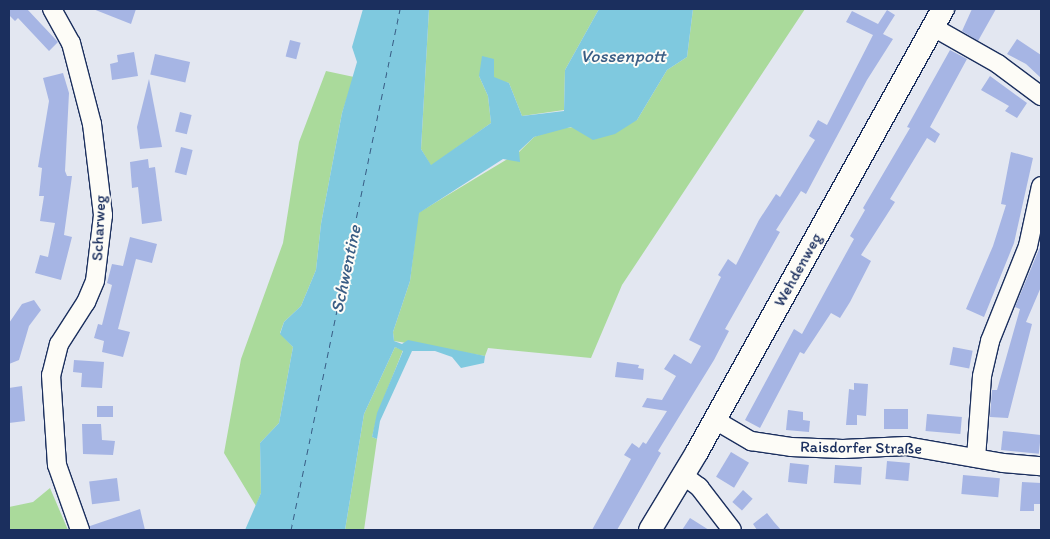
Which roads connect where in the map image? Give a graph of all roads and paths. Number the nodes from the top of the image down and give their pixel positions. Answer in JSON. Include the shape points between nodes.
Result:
{"nodes":[{"id":1,"x":52,"y":9,"type":"edge"},
{"id":2,"x":938,"y":18,"type":"edge"},
{"id":3,"x":1041,"y":96,"type":"edge"},
{"id":4,"x":1041,"y":186,"type":"edge"},
{"id":5,"x":715,"y":420,"type":"junction"},
{"id":6,"x":976,"y":458,"type":"junction"},
{"id":7,"x":1041,"y":466,"type":"edge"},
{"id":8,"x":684,"y":476,"type":"junction"},
{"id":9,"x":80,"y":530,"type":"edge"},
{"id":10,"x":650,"y":530,"type":"edge"},
{"id":11,"x":732,"y":530,"type":"edge"}],
"edges":[{"from":1,"to":9,"type":"street","name":"Scharweg","via":[[71,43],[92,124],[103,215],[95,281],[86,302],[58,344],[51,375],[57,466]]},
{"from":2,"to":3,"type":"street"},
{"from":2,"to":5,"type":"main road","name":"Wehdenweg"},
{"from":4,"to":6,"type":"street","via":[[1028,246],[990,341],[982,376]]},
{"from":5,"to":6,"type":"street","name":"Raisdorfer Straße","via":[[751,441],[791,447],[906,446]]},
{"from":5,"to":8,"type":"main road","name":"Wehdenweg"},
{"from":6,"to":7,"type":"street","name":"Raisdorfer Straße"},
{"from":8,"to":10,"type":"main road","name":"Wehdenweg"},
{"from":8,"to":11,"type":"street","via":[[699,487]]}]}
